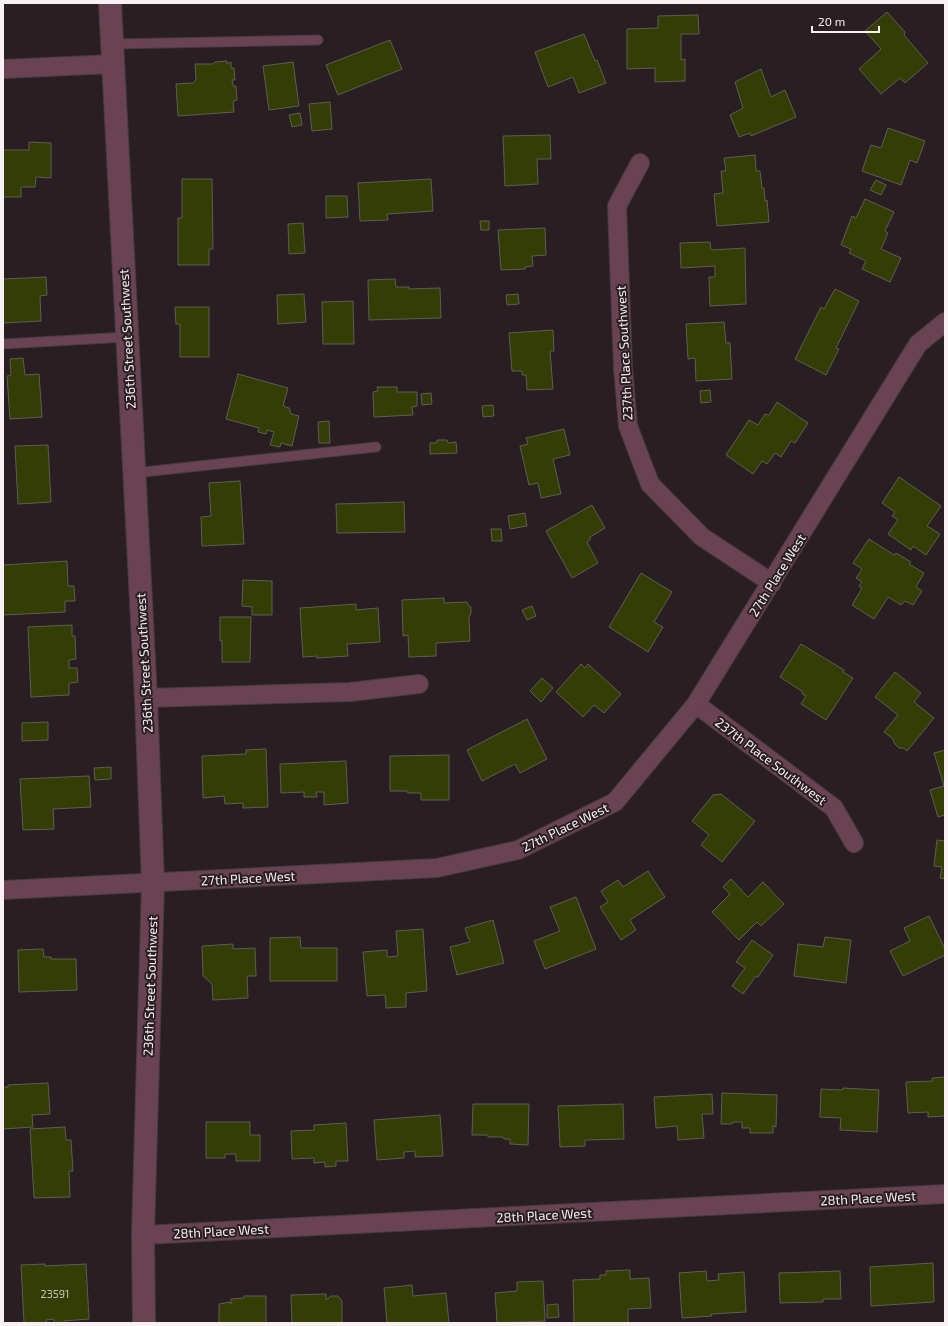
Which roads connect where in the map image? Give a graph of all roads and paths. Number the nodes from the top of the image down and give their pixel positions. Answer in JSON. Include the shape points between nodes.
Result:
{"nodes":[{"id":1,"x":110,"y":3,"type":"edge"},
{"id":2,"x":318,"y":40,"type":"dead end"},
{"id":3,"x":112,"y":54,"type":"junction"},
{"id":4,"x":3,"y":70,"type":"edge"},
{"id":5,"x":640,"y":163,"type":"dead end"},
{"id":6,"x":945,"y":322,"type":"edge"},
{"id":7,"x":127,"y":337,"type":"junction"},
{"id":8,"x":3,"y":344,"type":"edge"},
{"id":9,"x":376,"y":447,"type":"dead end"},
{"id":10,"x":134,"y":473,"type":"junction"},
{"id":11,"x":772,"y":583,"type":"junction"},
{"id":12,"x":419,"y":684,"type":"dead end"},
{"id":13,"x":146,"y":698,"type":"junction"},
{"id":14,"x":696,"y":704,"type":"junction"},
{"id":15,"x":854,"y":843,"type":"dead end"},
{"id":16,"x":153,"y":883,"type":"junction"},
{"id":17,"x":3,"y":890,"type":"edge"},
{"id":18,"x":945,"y":1194,"type":"edge"},
{"id":19,"x":143,"y":1235,"type":"junction"},
{"id":20,"x":144,"y":1323,"type":"edge"}],
"edges":[{"from":1,"to":3,"type":"street","name":"236th Street Southwest"},
{"from":2,"to":3,"type":"lane"},
{"from":3,"to":4,"type":"street"},
{"from":3,"to":7,"type":"street","name":"236th Street Southwest"},
{"from":5,"to":11,"type":"street","name":"237th Place Southwest","via":[[617,206],[623,368],[628,426],[650,484],[702,537]]},
{"from":6,"to":11,"type":"street","name":"27th Place West","via":[[918,344]]},
{"from":7,"to":8,"type":"lane"},
{"from":7,"to":10,"type":"street","name":"236th Street Southwest"},
{"from":9,"to":10,"type":"lane"},
{"from":10,"to":13,"type":"street","name":"236th Street Southwest"},
{"from":11,"to":14,"type":"street","name":"27th Place West"},
{"from":12,"to":13,"type":"street","via":[[350,692]]},
{"from":13,"to":16,"type":"street","name":"236th Street Southwest"},
{"from":14,"to":15,"type":"street","name":"237th Place Southwest","via":[[834,808]]},
{"from":14,"to":16,"type":"street","name":"27th Place West","via":[[616,802],[518,850],[437,868]]},
{"from":16,"to":17,"type":"street","name":"27th Place West"},
{"from":16,"to":19,"type":"street","name":"236th Street Southwest"},
{"from":18,"to":19,"type":"street","name":"28th Place West"},
{"from":19,"to":20,"type":"street","name":"236th Street Southwest"}]}
